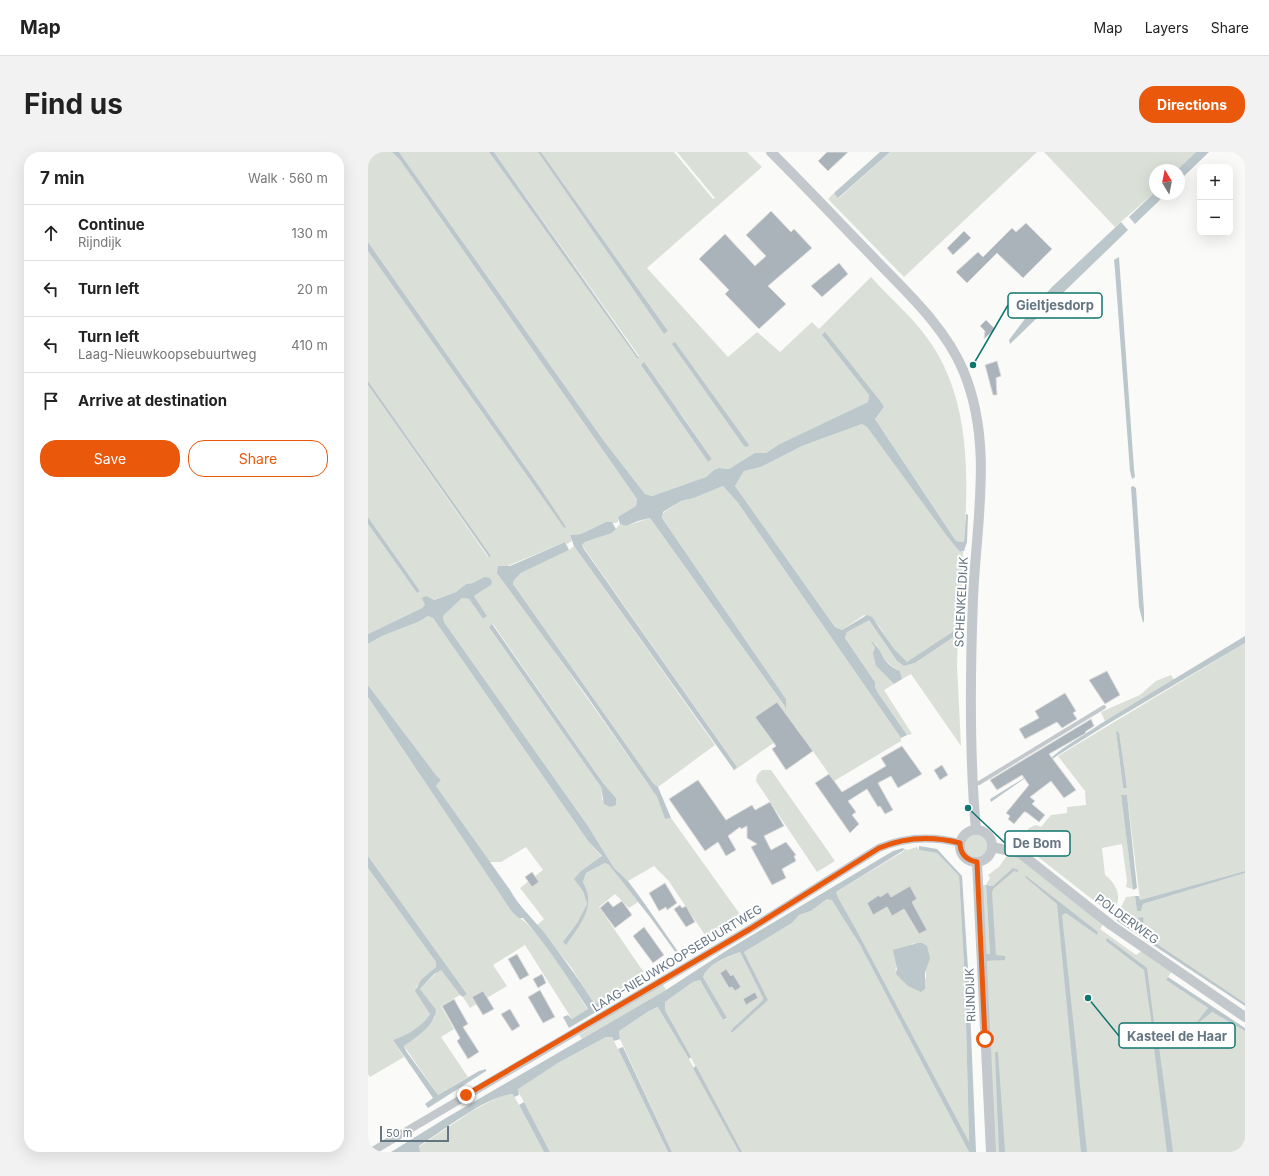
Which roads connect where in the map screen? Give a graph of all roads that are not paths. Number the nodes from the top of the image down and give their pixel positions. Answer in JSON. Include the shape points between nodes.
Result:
{"nodes":[{"id":1,"x":771,"y":152,"type":"edge"},
{"id":2,"x":1104,"y":706,"type":"dead end"},
{"id":3,"x":972,"y":784,"type":"junction"},
{"id":4,"x":976,"y":830,"type":"junction"},
{"id":5,"x":960,"y":843,"type":"junction"},
{"id":6,"x":992,"y":847,"type":"junction"},
{"id":7,"x":977,"y":862,"type":"junction"},
{"id":8,"x":1245,"y":1017,"type":"edge"},
{"id":9,"x":371,"y":1152,"type":"edge"},
{"id":10,"x":991,"y":1152,"type":"edge"}],
"edges":[{"from":1,"to":3,"type":"street","name":"SCHENKELDIJK","via":[[941,331],[964,371],[978,422],[981,466],[970,701]]},
{"from":2,"to":3,"type":"lane","via":[[979,783]]},
{"from":3,"to":4,"type":"street"},
{"from":4,"to":5,"type":"street","via":[[966,834]]},
{"from":4,"to":6,"type":"street","via":[[985,833],[991,840]]},
{"from":5,"to":7,"type":"street","via":[[964,856],[970,861]]},
{"from":5,"to":9,"type":"street","name":"LAAG-NIEUWKOOPSEBUURTWEG","via":[[913,838],[879,848],[750,929]]},
{"from":6,"to":7,"type":"street","via":[[984,860]]},
{"from":6,"to":8,"type":"street","name":"POLDERWEG","via":[[1020,853],[1111,925]]},
{"from":7,"to":10,"type":"street","name":"RIJNDIJK"}]}
